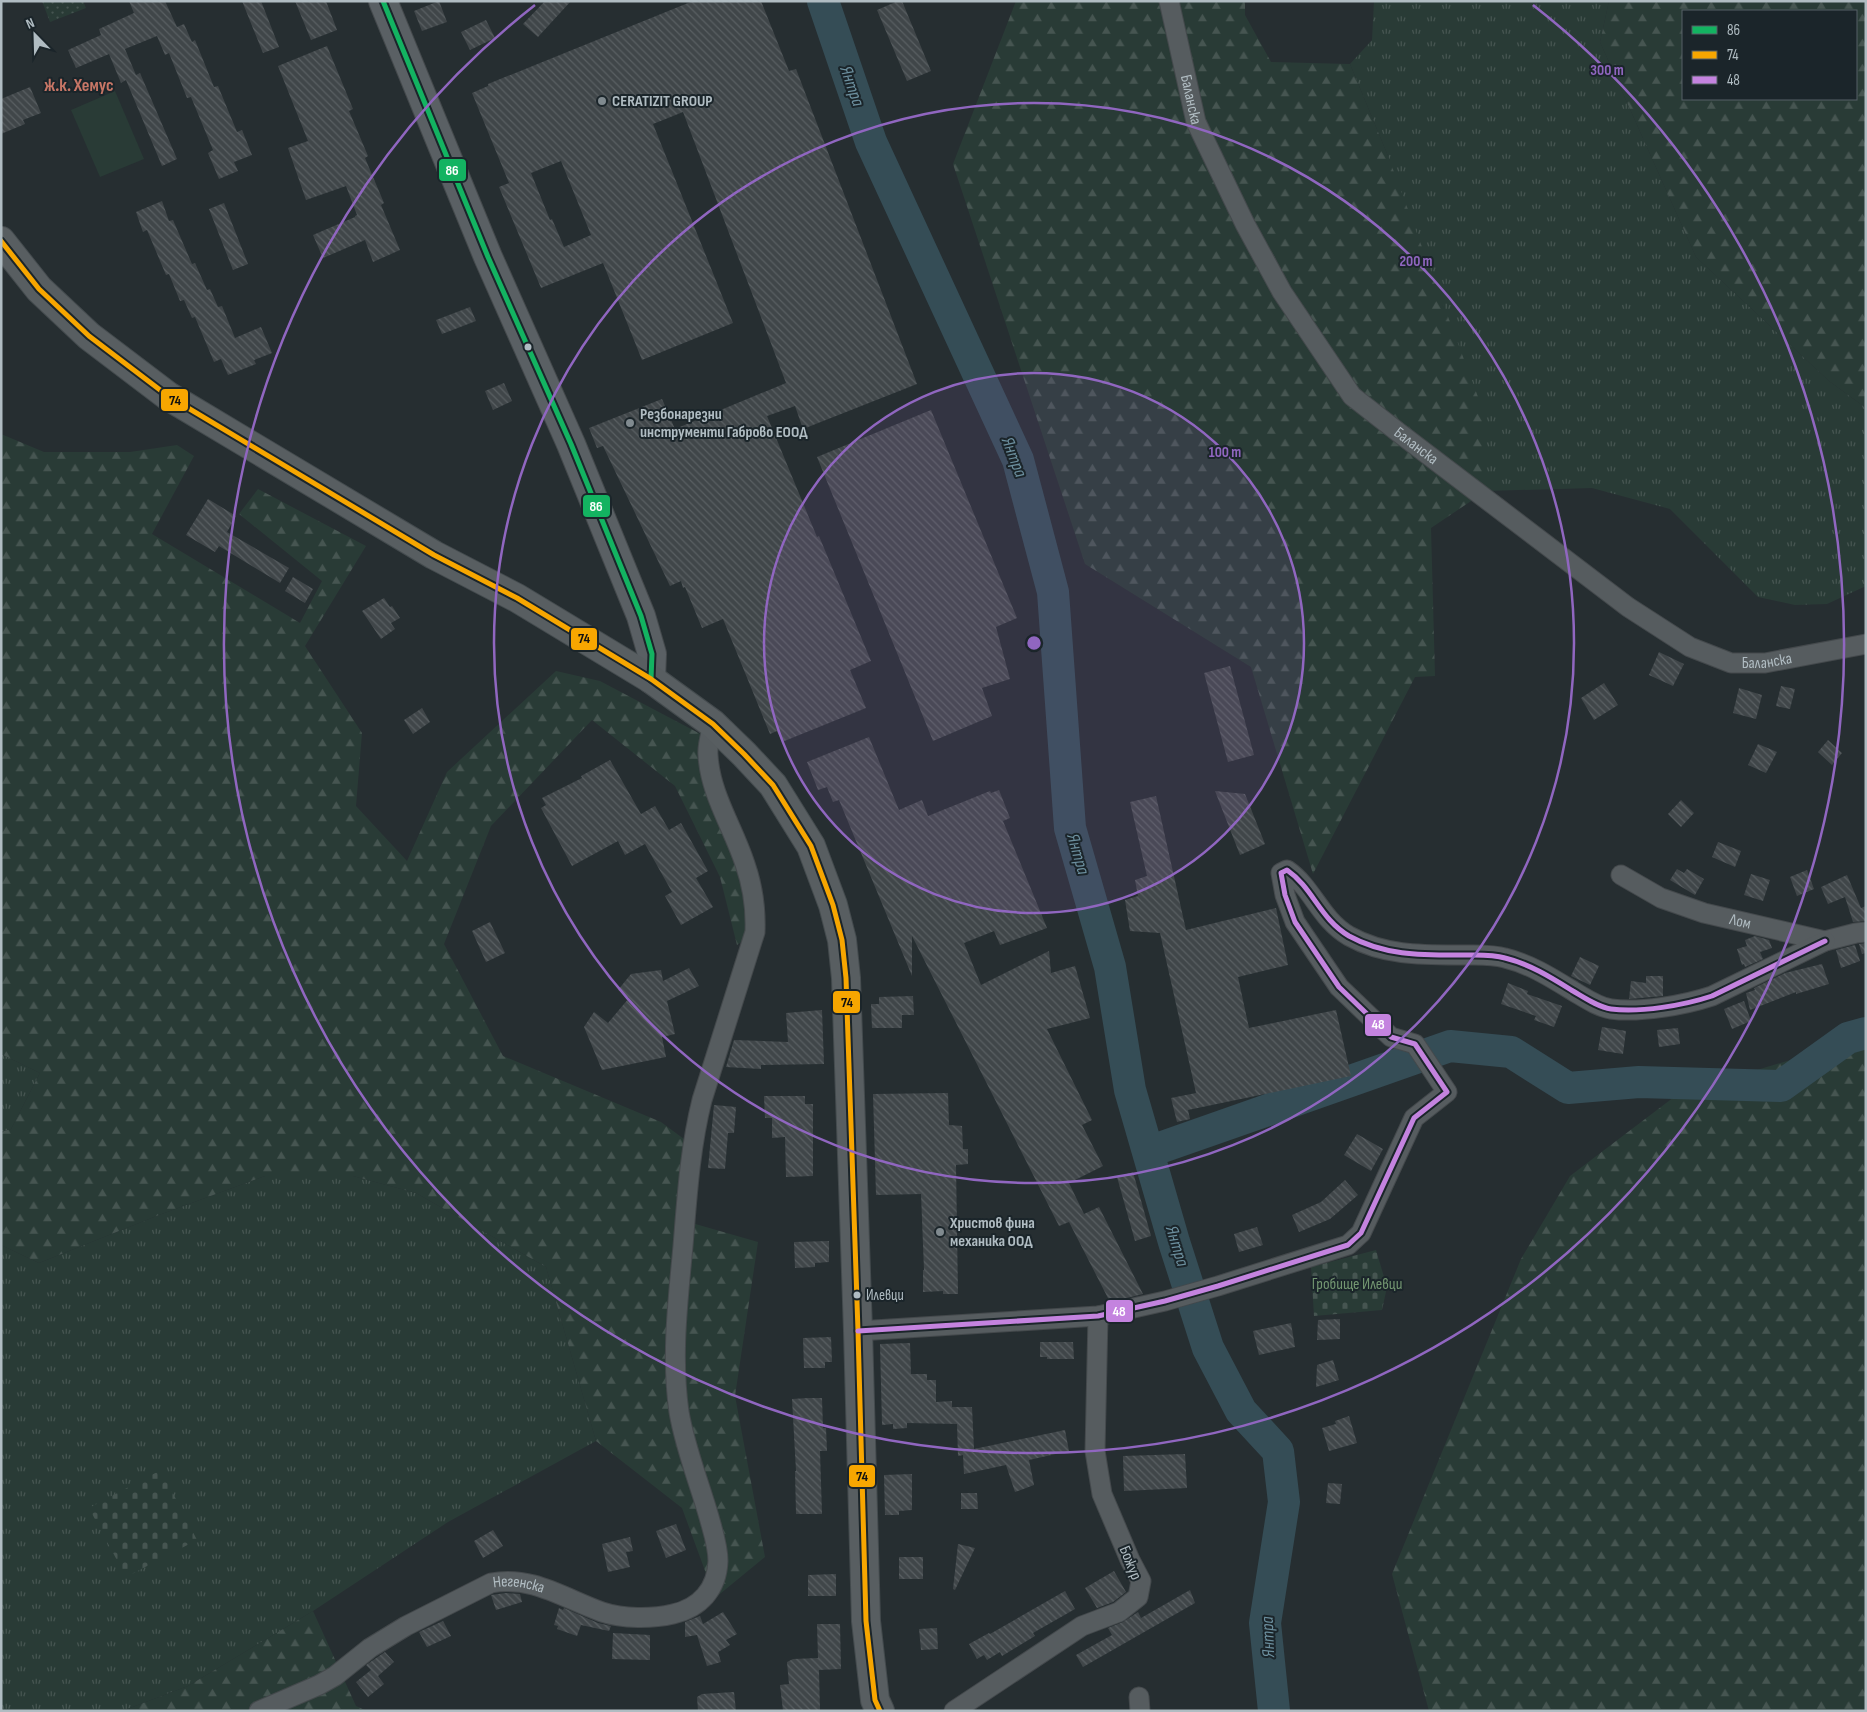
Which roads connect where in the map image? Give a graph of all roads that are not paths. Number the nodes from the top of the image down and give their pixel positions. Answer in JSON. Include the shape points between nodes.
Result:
{"nodes":[{"id":1,"x":383,"y":1,"type":"edge"},
{"id":2,"x":1170,"y":1,"type":"edge"},
{"id":3,"x":1,"y":241,"type":"edge"},
{"id":4,"x":1866,"y":644,"type":"edge"},
{"id":5,"x":651,"y":679,"type":"junction"},
{"id":6,"x":713,"y":724,"type":"junction"},
{"id":7,"x":1621,"y":875,"type":"dead end"},
{"id":8,"x":1866,"y":932,"type":"edge"},
{"id":9,"x":1825,"y":941,"type":"junction"},
{"id":10,"x":1098,"y":1316,"type":"junction"},
{"id":11,"x":858,"y":1331,"type":"junction"},
{"id":12,"x":259,"y":1711,"type":"edge"},
{"id":13,"x":880,"y":1711,"type":"edge"},
{"id":14,"x":954,"y":1711,"type":"edge"}],
"edges":[{"from":1,"to":5,"type":"main road","via":[[641,616],[652,654]]},
{"from":2,"to":4,"type":"street","name":"Баланска","via":[[1196,122],[1282,292],[1352,396],[1628,607],[1690,647],[1731,663],[1765,662]]},
{"from":3,"to":5,"type":"main road","via":[[39,289],[89,336],[168,396],[434,555],[517,598]]},
{"from":5,"to":6,"type":"main road"},
{"from":6,"to":11,"type":"main road","via":[[773,785],[811,846],[834,905],[846,978]]},
{"from":6,"to":12,"type":"street","name":"Негенска","via":[[707,752],[709,770],[719,804],[745,862],[756,912],[756,932],[696,1126],[680,1273],[676,1384],[688,1452],[717,1547],[716,1578],[711,1590],[690,1609],[648,1617],[604,1612],[527,1583],[491,1583],[406,1626],[319,1685]]},
{"from":7,"to":9,"type":"street","name":"Лом","via":[[1661,898],[1704,913]]},
{"from":8,"to":9,"type":"street","name":"Лом"},
{"from":9,"to":10,"type":"street","via":[[1712,996],[1693,1002],[1630,1010],[1609,1009],[1527,965],[1504,957],[1407,954],[1376,949],[1348,935],[1326,918],[1296,876],[1287,870],[1281,873],[1295,922],[1339,987],[1391,1037],[1415,1044],[1447,1092],[1414,1118],[1361,1233],[1348,1246],[1165,1301]]},
{"from":10,"to":11,"type":"street"},
{"from":10,"to":14,"type":"street","name":"Божур","via":[[1095,1451],[1102,1494],[1141,1581],[1138,1596],[1119,1612],[1082,1626]]},
{"from":11,"to":13,"type":"main road","via":[[866,1622],[875,1700]]}]}
